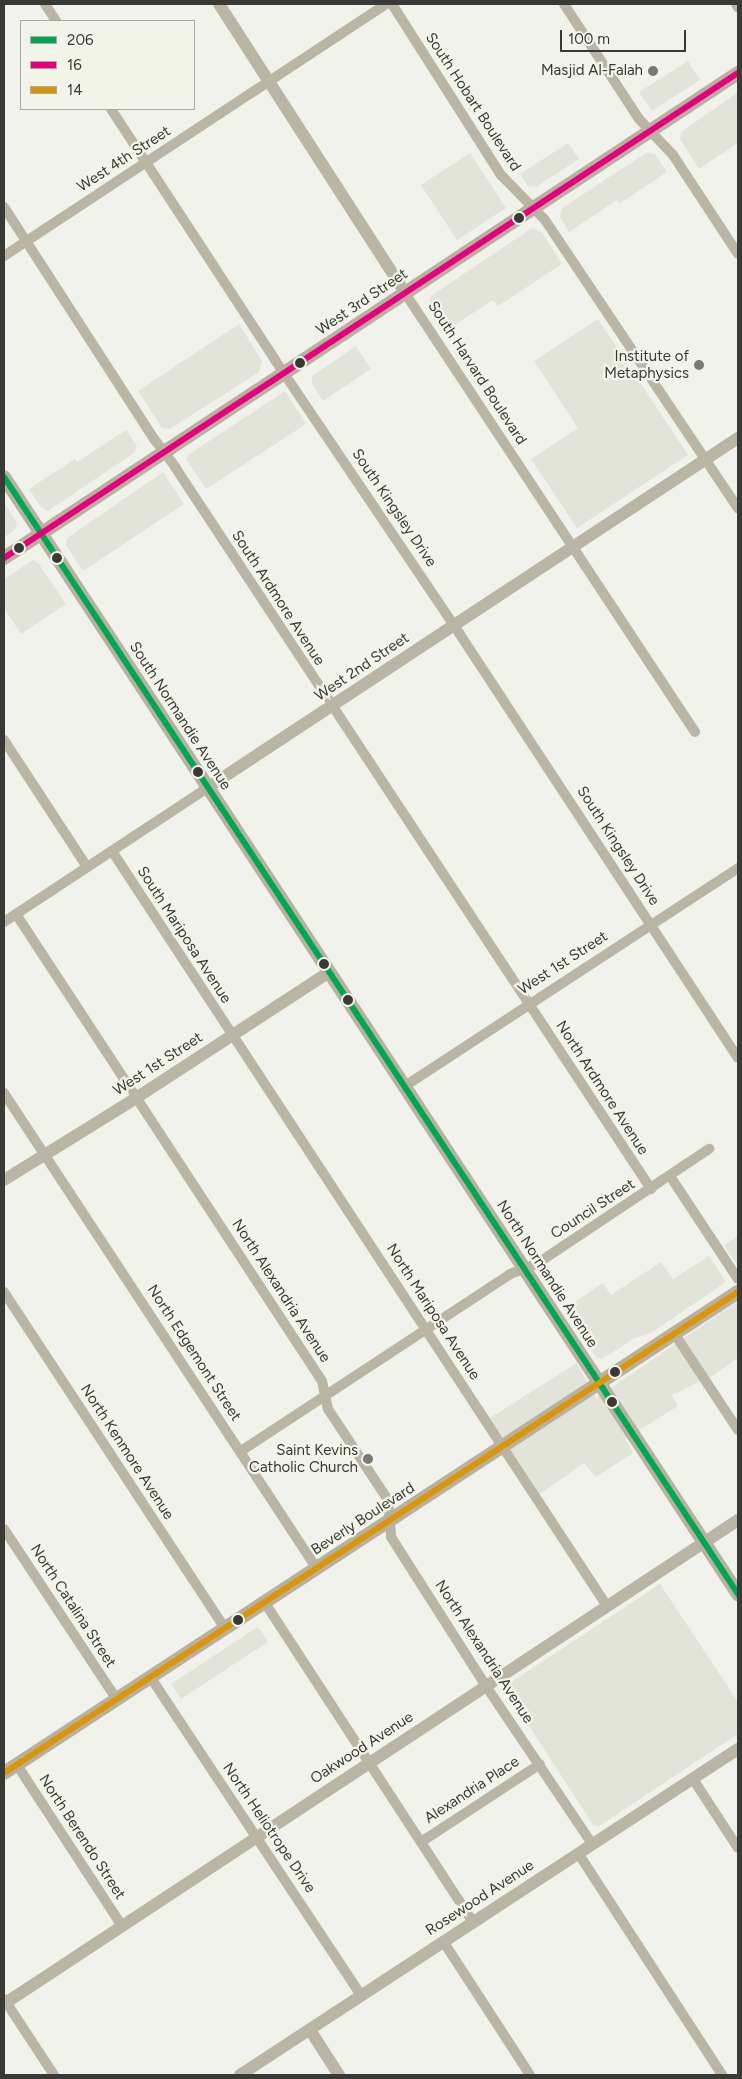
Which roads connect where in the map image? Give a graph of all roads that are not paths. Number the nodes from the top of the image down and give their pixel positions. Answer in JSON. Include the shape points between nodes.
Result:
{"nodes":[{"id":1,"x":45,"y":4,"type":"edge"},
{"id":2,"x":219,"y":4,"type":"edge"},
{"id":3,"x":386,"y":4,"type":"edge"},
{"id":4,"x":392,"y":4,"type":"edge"},
{"id":5,"x":564,"y":4,"type":"edge"},
{"id":6,"x":736,"y":4,"type":"edge"},
{"id":7,"x":738,"y":8,"type":"edge"},
{"id":8,"x":55,"y":20,"type":"edge"},
{"id":9,"x":738,"y":72,"type":"edge"},
{"id":10,"x":269,"y":81,"type":"junction"},
{"id":11,"x":112,"y":110,"type":"edge"},
{"id":12,"x":650,"y":131,"type":"junction"},
{"id":13,"x":146,"y":163,"type":"junction"},
{"id":14,"x":4,"y":207,"type":"edge"},
{"id":15,"x":533,"y":208,"type":"junction"},
{"id":16,"x":26,"y":241,"type":"junction"},
{"id":17,"x":738,"y":254,"type":"edge"},
{"id":18,"x":4,"y":256,"type":"edge"},
{"id":19,"x":405,"y":293,"type":"junction"},
{"id":20,"x":285,"y":373,"type":"junction"},
{"id":21,"x":738,"y":438,"type":"edge"},
{"id":22,"x":164,"y":452,"type":"junction"},
{"id":23,"x":706,"y":459,"type":"junction"},
{"id":24,"x":4,"y":477,"type":"edge"},
{"id":25,"x":738,"y":508,"type":"edge"},
{"id":26,"x":41,"y":534,"type":"junction"},
{"id":27,"x":572,"y":547,"type":"junction"},
{"id":28,"x":4,"y":558,"type":"edge"},
{"id":29,"x":454,"y":625,"type":"junction"},
{"id":30,"x":332,"y":707,"type":"junction"},
{"id":31,"x":695,"y":732,"type":"dead end"},
{"id":32,"x":4,"y":740,"type":"edge"},
{"id":33,"x":208,"y":788,"type":"junction"},
{"id":34,"x":112,"y":851,"type":"junction"},
{"id":35,"x":87,"y":867,"type":"junction"},
{"id":36,"x":738,"y":868,"type":"edge"},
{"id":37,"x":16,"y":914,"type":"junction"},
{"id":38,"x":4,"y":922,"type":"edge"},
{"id":39,"x":652,"y":925,"type":"junction"},
{"id":40,"x":329,"y":972,"type":"junction"},
{"id":41,"x":529,"y":1004,"type":"junction"},
{"id":42,"x":232,"y":1035,"type":"junction"},
{"id":43,"x":738,"y":1058,"type":"edge"},
{"id":44,"x":405,"y":1086,"type":"junction"},
{"id":45,"x":4,"y":1093,"type":"edge"},
{"id":46,"x":136,"y":1098,"type":"junction"},
{"id":47,"x":709,"y":1149,"type":"dead end"},
{"id":48,"x":45,"y":1155,"type":"junction"},
{"id":49,"x":670,"y":1176,"type":"junction"},
{"id":50,"x":4,"y":1180,"type":"edge"},
{"id":51,"x":651,"y":1189,"type":"junction"},
{"id":52,"x":524,"y":1268,"type":"junction"},
{"id":53,"x":738,"y":1279,"type":"edge"},
{"id":54,"x":4,"y":1292,"type":"edge"},
{"id":55,"x":738,"y":1292,"type":"edge"},
{"id":56,"x":426,"y":1330,"type":"junction"},
{"id":57,"x":674,"y":1333,"type":"junction"},
{"id":58,"x":600,"y":1383,"type":"junction"},
{"id":59,"x":324,"y":1397,"type":"junction"},
{"id":60,"x":738,"y":1430,"type":"edge"},
{"id":61,"x":503,"y":1446,"type":"junction"},
{"id":62,"x":241,"y":1452,"type":"junction"},
{"id":63,"x":738,"y":1520,"type":"edge"},
{"id":64,"x":390,"y":1521,"type":"junction"},
{"id":65,"x":4,"y":1529,"type":"edge"},
{"id":66,"x":704,"y":1543,"type":"junction"},
{"id":67,"x":317,"y":1568,"type":"junction"},
{"id":68,"x":738,"y":1594,"type":"edge"},
{"id":69,"x":265,"y":1603,"type":"junction"},
{"id":70,"x":607,"y":1606,"type":"junction"},
{"id":71,"x":225,"y":1629,"type":"junction"},
{"id":72,"x":151,"y":1678,"type":"junction"},
{"id":73,"x":486,"y":1686,"type":"junction"},
{"id":74,"x":117,"y":1700,"type":"junction"},
{"id":75,"x":738,"y":1749,"type":"edge"},
{"id":76,"x":369,"y":1763,"type":"junction"},
{"id":77,"x":16,"y":1764,"type":"junction"},
{"id":78,"x":540,"y":1764,"type":"junction"},
{"id":79,"x":4,"y":1773,"type":"edge"},
{"id":80,"x":693,"y":1778,"type":"junction"},
{"id":81,"x":255,"y":1838,"type":"junction"},
{"id":82,"x":421,"y":1842,"type":"junction"},
{"id":83,"x":592,"y":1844,"type":"junction"},
{"id":84,"x":738,"y":1848,"type":"edge"},
{"id":85,"x":578,"y":1853,"type":"junction"},
{"id":86,"x":473,"y":1922,"type":"junction"},
{"id":87,"x":122,"y":1926,"type":"junction"},
{"id":88,"x":442,"y":1941,"type":"junction"},
{"id":89,"x":361,"y":1995,"type":"junction"},
{"id":90,"x":5,"y":2002,"type":"edge"},
{"id":91,"x":310,"y":2030,"type":"junction"},
{"id":92,"x":54,"y":2075,"type":"edge"},
{"id":93,"x":240,"y":2075,"type":"edge"},
{"id":94,"x":339,"y":2075,"type":"edge"},
{"id":95,"x":530,"y":2075,"type":"edge"},
{"id":96,"x":722,"y":2075,"type":"edge"}],
"edges":[{"from":1,"to":8,"type":"street"},
{"from":2,"to":10,"type":"street","name":"South Harvard Boulevard"},
{"from":3,"to":10,"type":"street","name":"West 4th Street"},
{"from":4,"to":15,"type":"street","name":"South Hobart Boulevard","via":[[501,174]]},
{"from":5,"to":12,"type":"street","via":[[639,120]]},
{"from":6,"to":7,"type":"street"},
{"from":9,"to":12,"type":"main road","name":"West 3rd Street"},
{"from":10,"to":13,"type":"street","name":"West 4th Street"},
{"from":10,"to":19,"type":"street","name":"South Harvard Boulevard"},
{"from":11,"to":13,"type":"street","name":"South Kingsley Drive"},
{"from":12,"to":15,"type":"main road","name":"West 3rd Street"},
{"from":12,"to":17,"type":"street","via":[[673,154]]},
{"from":13,"to":16,"type":"street","name":"West 4th Street"},
{"from":13,"to":20,"type":"street","name":"South Kingsley Drive"},
{"from":14,"to":16,"type":"street","name":"South Ardmore Avenue"},
{"from":15,"to":19,"type":"main road","name":"West 3rd Street"},
{"from":15,"to":23,"type":"street","name":"South Hobart Boulevard","via":[[545,220]]},
{"from":16,"to":18,"type":"street","name":"West 4th Street"},
{"from":16,"to":22,"type":"street","name":"South Ardmore Avenue"},
{"from":19,"to":20,"type":"main road","name":"West 3rd Street"},
{"from":19,"to":27,"type":"street","name":"South Harvard Boulevard"},
{"from":20,"to":22,"type":"main road","name":"West 3rd Street"},
{"from":20,"to":29,"type":"street","name":"South Kingsley Drive"},
{"from":21,"to":23,"type":"street","name":"West 2nd Street"},
{"from":22,"to":26,"type":"main road","name":"West 3rd Street"},
{"from":22,"to":30,"type":"street","name":"South Ardmore Avenue"},
{"from":23,"to":25,"type":"street","name":"South Hobart Boulevard"},
{"from":23,"to":27,"type":"street","name":"West 2nd Street"},
{"from":24,"to":26,"type":"main road","name":"South Normandie Avenue"},
{"from":26,"to":28,"type":"main road","name":"West 3rd Street"},
{"from":26,"to":33,"type":"main road","name":"South Normandie Avenue"},
{"from":27,"to":29,"type":"street","name":"West 2nd Street"},
{"from":27,"to":31,"type":"street","name":"South Harvard Boulevard"},
{"from":29,"to":30,"type":"street","name":"West 2nd Street"},
{"from":29,"to":39,"type":"street","name":"South Kingsley Drive"},
{"from":30,"to":33,"type":"street","name":"West 2nd Street"},
{"from":30,"to":41,"type":"street","name":"South Ardmore Avenue"},
{"from":32,"to":35,"type":"street"},
{"from":33,"to":34,"type":"street","name":"West 2nd Street"},
{"from":33,"to":40,"type":"main road","name":"South Normandie Avenue"},
{"from":34,"to":35,"type":"street","name":"West 2nd Street"},
{"from":34,"to":42,"type":"street","name":"South Mariposa Avenue"},
{"from":35,"to":37,"type":"street","name":"West 2nd Street"},
{"from":36,"to":39,"type":"street","name":"West 1st Street"},
{"from":37,"to":38,"type":"street","name":"West 2nd Street"},
{"from":37,"to":46,"type":"street","name":"North Alexandria Avenue"},
{"from":39,"to":41,"type":"street","name":"West 1st Street"},
{"from":39,"to":43,"type":"street","name":"South Kingsley Drive"},
{"from":40,"to":42,"type":"street","name":"West 1st Street"},
{"from":40,"to":44,"type":"main road","name":"North Normandie Avenue"},
{"from":41,"to":44,"type":"street","name":"West 1st Street"},
{"from":41,"to":51,"type":"street","name":"North Ardmore Avenue"},
{"from":42,"to":46,"type":"street","name":"West 1st Street"},
{"from":42,"to":56,"type":"street","name":"North Mariposa Avenue"},
{"from":44,"to":52,"type":"main road","name":"North Normandie Avenue"},
{"from":45,"to":48,"type":"street","name":"North Edgemont Street"},
{"from":46,"to":48,"type":"street","name":"West 1st Street"},
{"from":46,"to":59,"type":"street","name":"North Alexandria Avenue","via":[[322,1381]]},
{"from":47,"to":49,"type":"street","name":"Council Street"},
{"from":48,"to":50,"type":"street","name":"West 1st Street"},
{"from":48,"to":62,"type":"street","name":"North Edgemont Street"},
{"from":49,"to":51,"type":"street","name":"Council Street"},
{"from":49,"to":53,"type":"street"},
{"from":51,"to":52,"type":"street","name":"Council Street","via":[[538,1263]]},
{"from":52,"to":56,"type":"street","name":"Council Street"},
{"from":52,"to":58,"type":"main road","name":"North Normandie Avenue"},
{"from":54,"to":71,"type":"street","name":"North Kenmore Avenue"},
{"from":55,"to":57,"type":"main road","name":"Beverly Boulevard"},
{"from":56,"to":59,"type":"street","name":"Council Street"},
{"from":56,"to":61,"type":"street","name":"North Mariposa Avenue"},
{"from":57,"to":58,"type":"main road","name":"Beverly Boulevard"},
{"from":57,"to":60,"type":"street"},
{"from":58,"to":61,"type":"main road","name":"Beverly Boulevard"},
{"from":58,"to":66,"type":"main road","name":"North Normandie Avenue"},
{"from":59,"to":62,"type":"street","name":"Council Street"},
{"from":59,"to":64,"type":"street","name":"North Alexandria Avenue","via":[[328,1409],[388,1500]]},
{"from":61,"to":64,"type":"main road","name":"Beverly Boulevard"},
{"from":61,"to":70,"type":"street","name":"North Mariposa Avenue"},
{"from":62,"to":67,"type":"street","name":"North Edgemont Street"},
{"from":63,"to":66,"type":"street","name":"Oakwood Avenue"},
{"from":64,"to":67,"type":"main road","name":"Beverly Boulevard"},
{"from":64,"to":73,"type":"street","name":"North Alexandria Avenue","via":[[391,1537]]},
{"from":65,"to":74,"type":"street","name":"North Catalina Street"},
{"from":66,"to":68,"type":"main road","name":"North Normandie Avenue"},
{"from":66,"to":70,"type":"street","name":"Oakwood Avenue"},
{"from":67,"to":69,"type":"main road","name":"Beverly Boulevard"},
{"from":69,"to":71,"type":"main road","name":"Beverly Boulevard"},
{"from":69,"to":76,"type":"street"},
{"from":70,"to":73,"type":"street","name":"Oakwood Avenue"},
{"from":71,"to":72,"type":"main road","name":"Beverly Boulevard"},
{"from":72,"to":74,"type":"main road","name":"Beverly Boulevard"},
{"from":72,"to":81,"type":"street","name":"North Heliotrope Drive"},
{"from":73,"to":76,"type":"street","name":"Oakwood Avenue"},
{"from":73,"to":78,"type":"street","name":"North Alexandria Avenue"},
{"from":74,"to":77,"type":"main road","name":"Beverly Boulevard"},
{"from":75,"to":80,"type":"street","name":"Rosewood Avenue"},
{"from":76,"to":81,"type":"street","name":"Oakwood Avenue"},
{"from":76,"to":82,"type":"street"},
{"from":77,"to":79,"type":"main road","name":"Beverly Boulevard"},
{"from":77,"to":87,"type":"street","name":"North Berendo Street"},
{"from":78,"to":82,"type":"street","name":"Alexandria Place"},
{"from":78,"to":83,"type":"street","name":"North Alexandria Avenue"},
{"from":80,"to":83,"type":"street","name":"Rosewood Avenue"},
{"from":80,"to":84,"type":"street"},
{"from":81,"to":87,"type":"street","name":"Oakwood Avenue"},
{"from":81,"to":89,"type":"street","name":"North Heliotrope Drive"},
{"from":82,"to":86,"type":"street"},
{"from":83,"to":85,"type":"street","name":"Rosewood Avenue"},
{"from":85,"to":86,"type":"street","name":"Rosewood Avenue"},
{"from":85,"to":96,"type":"street"},
{"from":86,"to":88,"type":"street","name":"Rosewood Avenue"},
{"from":87,"to":90,"type":"street","name":"Oakwood Avenue"},
{"from":88,"to":89,"type":"street","name":"Rosewood Avenue"},
{"from":88,"to":95,"type":"street"},
{"from":89,"to":91,"type":"street","name":"Rosewood Avenue"},
{"from":90,"to":92,"type":"street"},
{"from":91,"to":93,"type":"street","name":"Rosewood Avenue"},
{"from":91,"to":94,"type":"street"}]}
